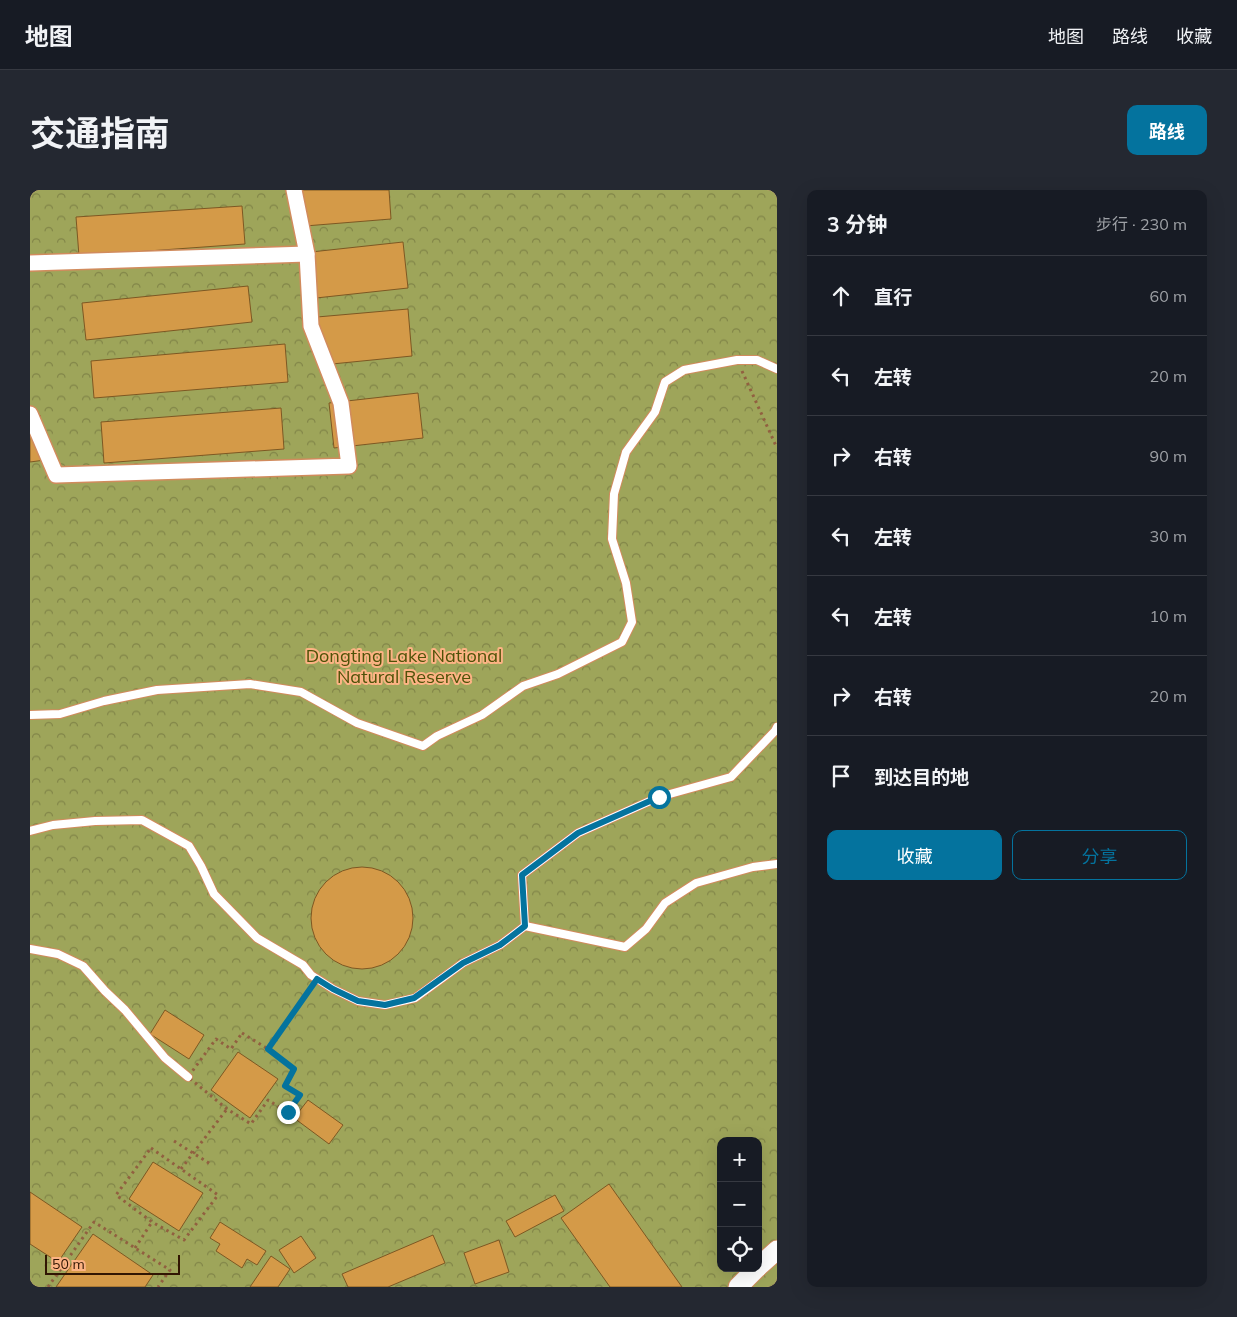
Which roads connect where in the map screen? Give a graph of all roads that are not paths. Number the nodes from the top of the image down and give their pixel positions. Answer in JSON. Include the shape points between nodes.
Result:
{"nodes":[{"id":1,"x":294,"y":190,"type":"edge"},
{"id":2,"x":306,"y":254,"type":"junction"},
{"id":3,"x":30,"y":263,"type":"edge"},
{"id":4,"x":777,"y":369,"type":"edge"},
{"id":5,"x":30,"y":414,"type":"edge"},
{"id":6,"x":30,"y":716,"type":"edge"},
{"id":7,"x":777,"y":727,"type":"edge"},
{"id":8,"x":30,"y":832,"type":"edge"},
{"id":9,"x":777,"y":864,"type":"edge"},
{"id":10,"x":525,"y":926,"type":"junction"},
{"id":11,"x":30,"y":949,"type":"edge"},
{"id":12,"x":188,"y":1077,"type":"road end"},
{"id":13,"x":777,"y":1250,"type":"edge"},
{"id":14,"x":762,"y":1264,"type":"edge"},
{"id":15,"x":754,"y":1272,"type":"edge"},
{"id":16,"x":738,"y":1287,"type":"edge"}],
"edges":[{"from":1,"to":2,"type":"street"},
{"from":2,"to":3,"type":"street"},
{"from":2,"to":5,"type":"street","via":[[310,326],[342,403],[349,466],[56,475]]},
{"from":4,"to":6,"type":"lane","via":[[757,360],[737,360],[684,370],[666,382],[655,412],[626,452],[614,494],[612,539],[626,583],[632,622],[622,642],[558,674],[523,686],[482,715],[423,746],[357,723],[301,692],[250,684],[157,690],[60,714]]},
{"from":7,"to":10,"type":"lane","via":[[731,777],[659,797],[578,833],[522,875]]},
{"from":8,"to":10,"type":"lane","via":[[70,823],[142,820],[189,846],[214,894],[257,938],[303,964],[311,975],[333,989],[358,1001],[385,1005],[414,998],[463,963],[500,945]]},
{"from":9,"to":10,"type":"lane","via":[[752,867],[696,883],[665,904],[646,929],[625,947]]},
{"from":11,"to":12,"type":"lane","via":[[58,954],[83,966],[164,1058]]},
{"from":13,"to":14,"type":"street"},
{"from":15,"to":16,"type":"street"}]}
